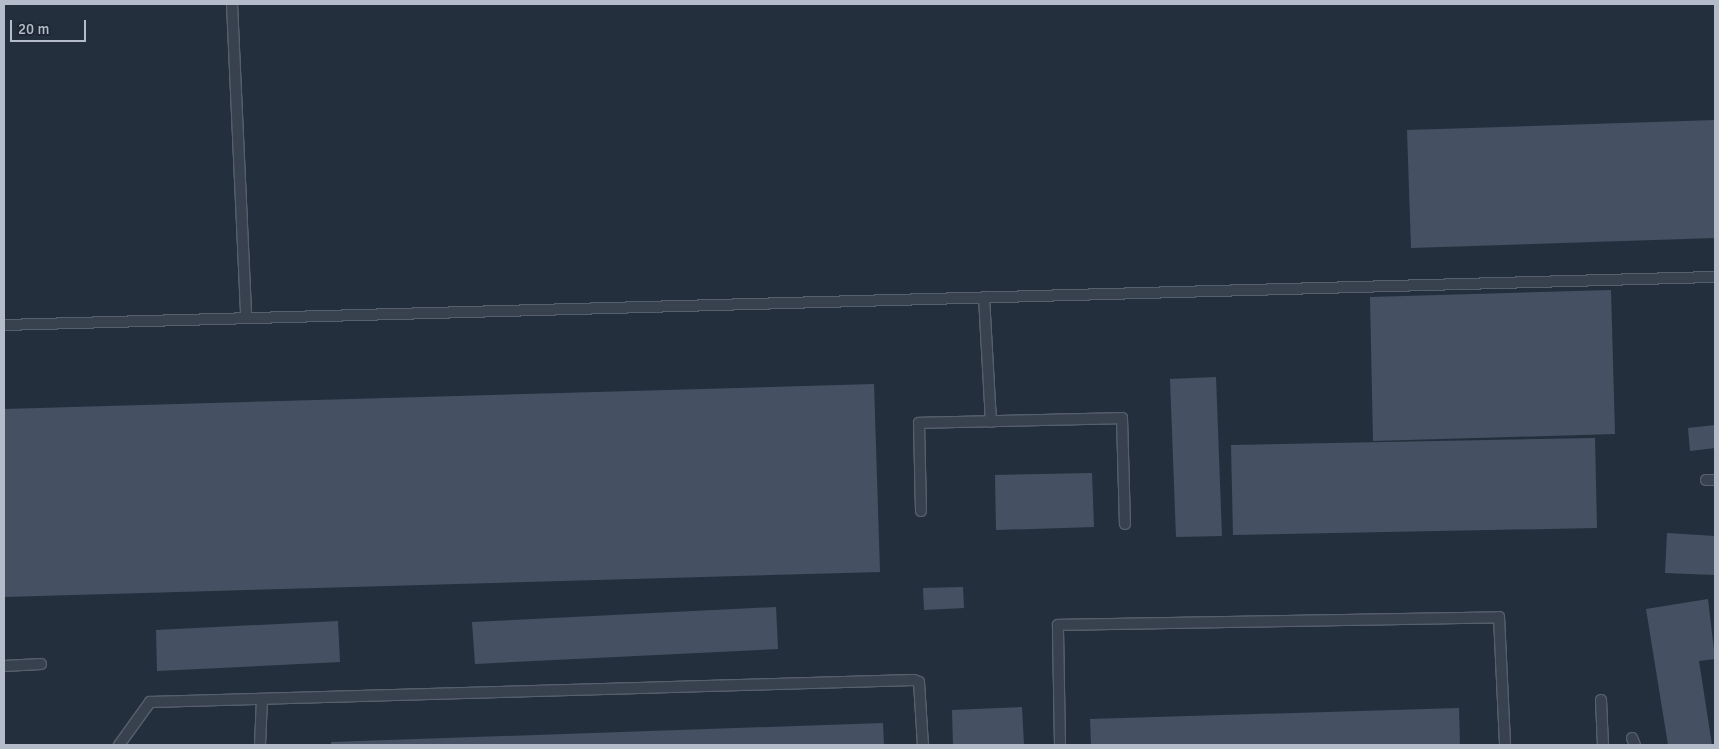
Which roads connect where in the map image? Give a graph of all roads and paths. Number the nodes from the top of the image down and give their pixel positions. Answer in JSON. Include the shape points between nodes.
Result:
{"nodes":[{"id":1,"x":232,"y":4,"type":"edge"},
{"id":2,"x":1715,"y":277,"type":"edge"},
{"id":3,"x":984,"y":297,"type":"junction"},
{"id":4,"x":246,"y":318,"type":"junction"},
{"id":5,"x":4,"y":325,"type":"edge"},
{"id":6,"x":990,"y":422,"type":"junction"},
{"id":7,"x":921,"y":511,"type":"dead end"},
{"id":8,"x":1125,"y":524,"type":"dead end"},
{"id":9,"x":41,"y":664,"type":"dead end"},
{"id":10,"x":4,"y":666,"type":"edge"},
{"id":11,"x":262,"y":699,"type":"junction"},
{"id":12,"x":1601,"y":700,"type":"dead end"},
{"id":13,"x":119,"y":745,"type":"edge"},
{"id":14,"x":260,"y":745,"type":"edge"},
{"id":15,"x":923,"y":745,"type":"edge"},
{"id":16,"x":1060,"y":745,"type":"edge"},
{"id":17,"x":1505,"y":745,"type":"edge"},
{"id":18,"x":1603,"y":745,"type":"edge"}],
"edges":[{"from":1,"to":4,"type":"lane"},
{"from":2,"to":3,"type":"lane"},
{"from":3,"to":4,"type":"lane"},
{"from":3,"to":6,"type":"lane"},
{"from":4,"to":5,"type":"lane"},
{"from":6,"to":7,"type":"lane","via":[[919,424]]},
{"from":6,"to":8,"type":"lane","via":[[1122,418]]},
{"from":9,"to":10,"type":"lane"},
{"from":11,"to":13,"type":"lane","via":[[150,702]]},
{"from":11,"to":14,"type":"lane"},
{"from":11,"to":15,"type":"lane","via":[[914,680],[919,682]]},
{"from":12,"to":18,"type":"lane"},
{"from":16,"to":17,"type":"lane","via":[[1058,626],[1499,617]]}]}
